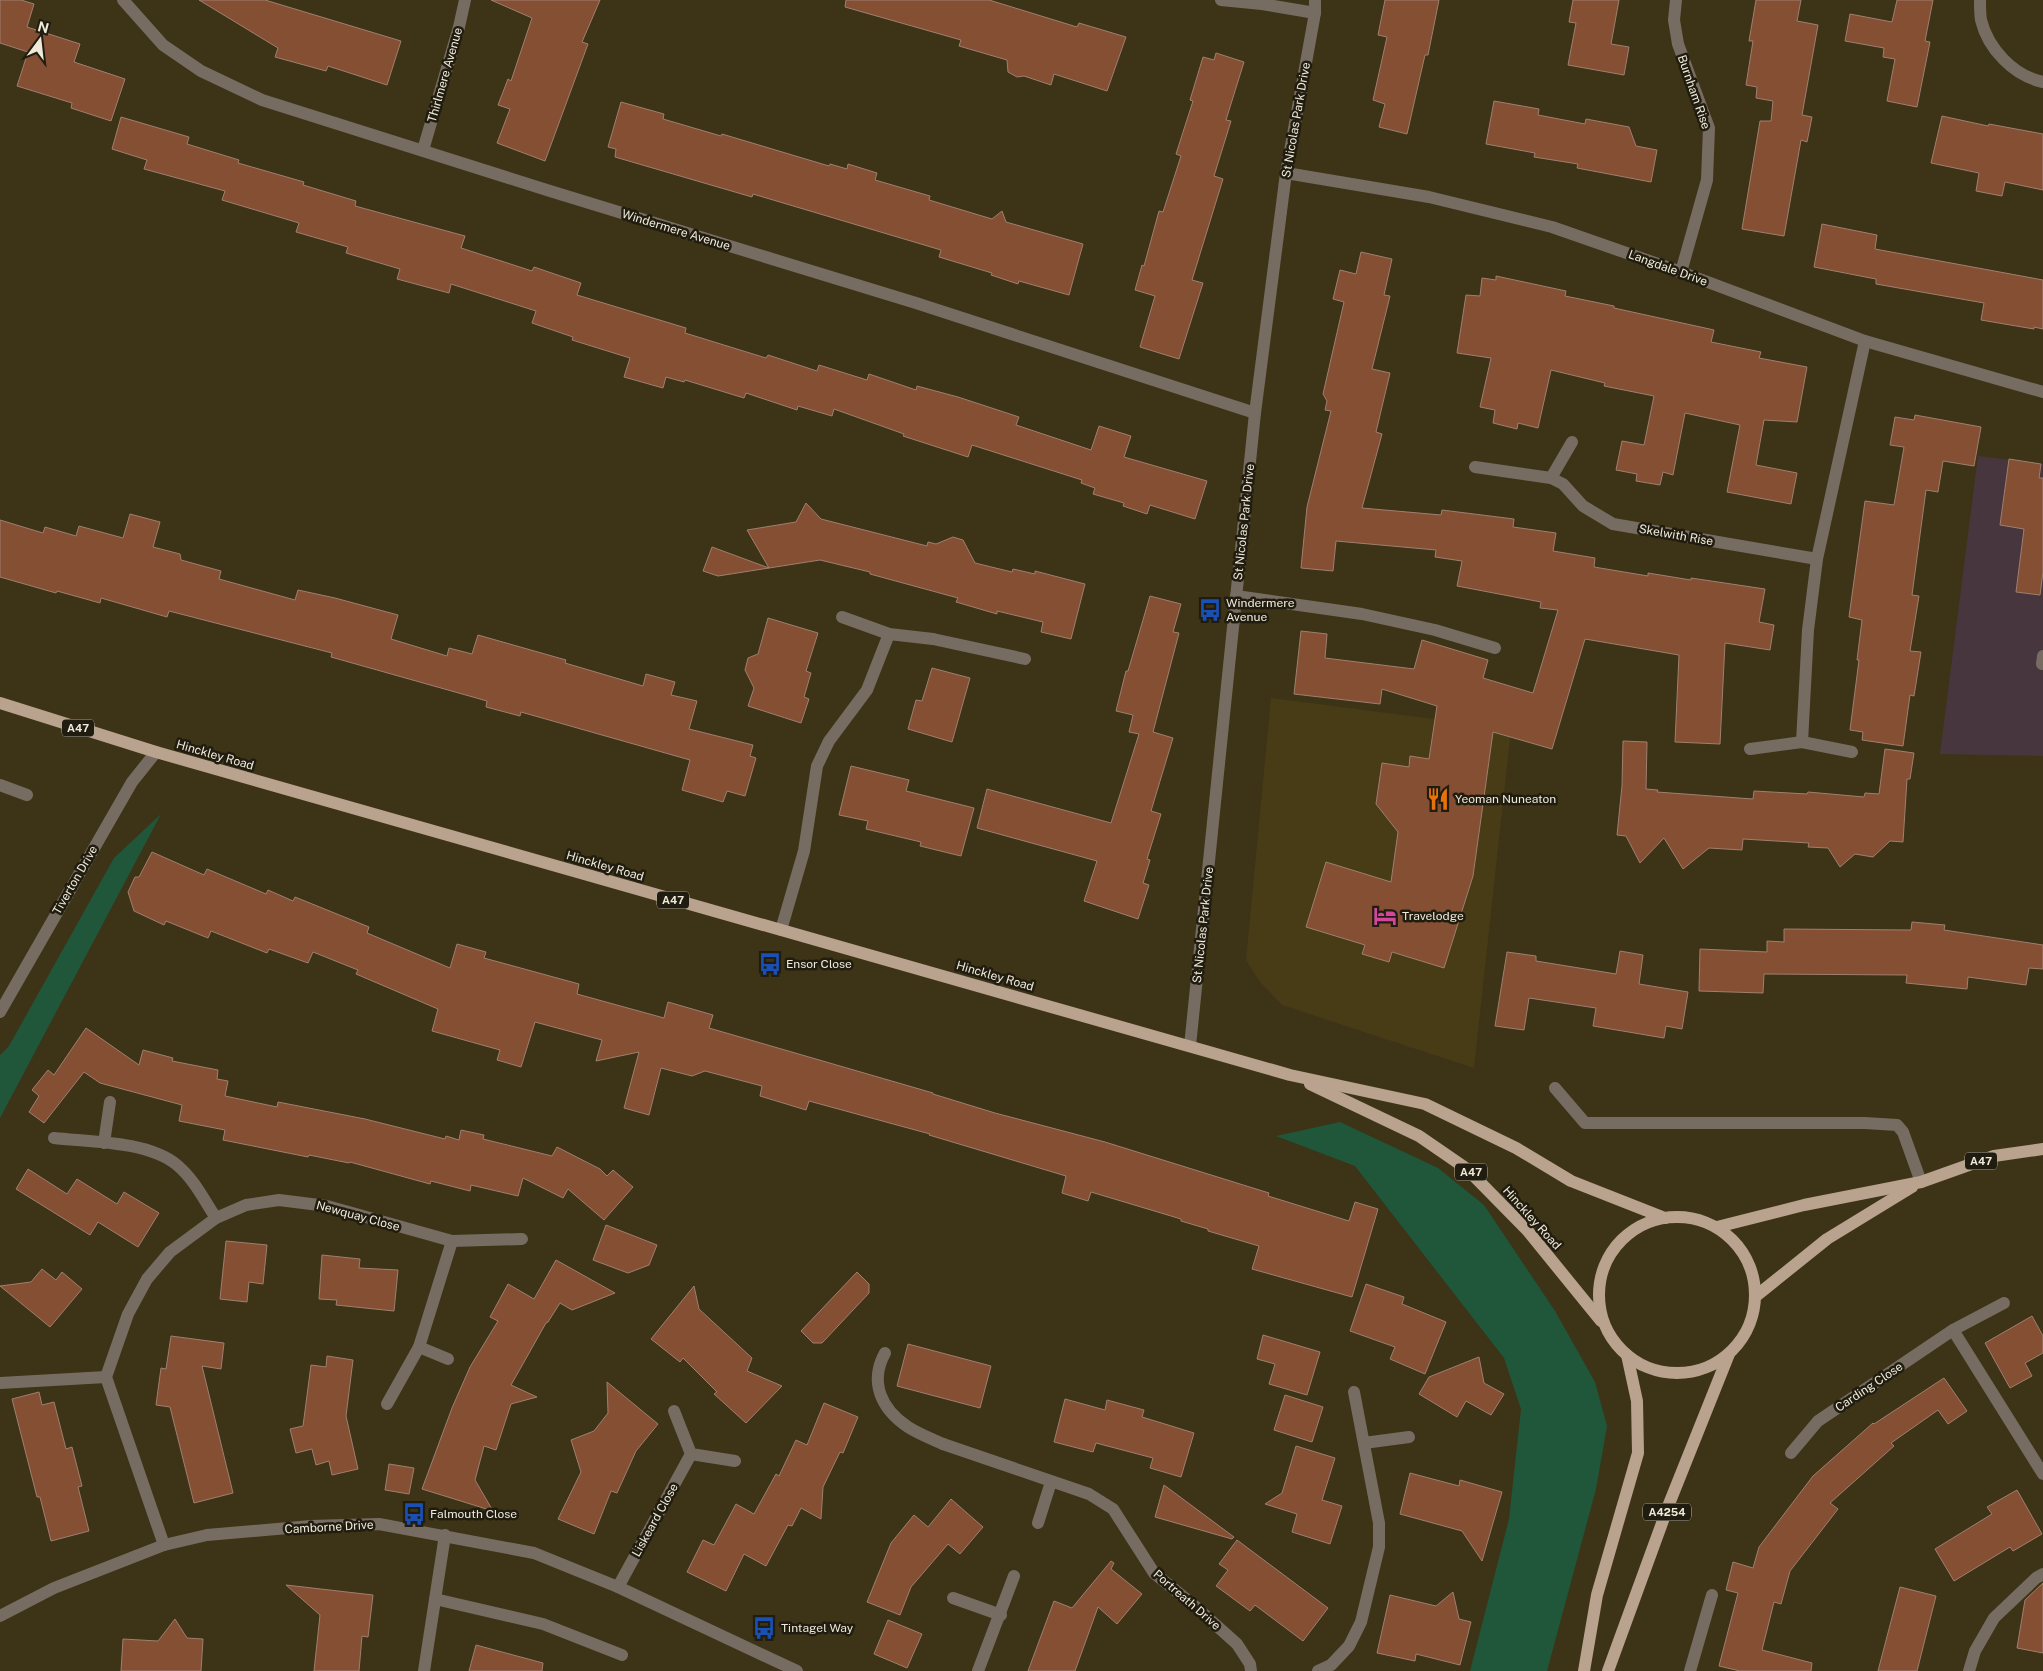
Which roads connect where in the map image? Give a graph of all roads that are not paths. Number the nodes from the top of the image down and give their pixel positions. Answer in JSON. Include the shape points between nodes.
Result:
{"nodes":[{"id":1,"x":123,"y":0,"type":"edge"},
{"id":2,"x":465,"y":0,"type":"edge"},
{"id":3,"x":1221,"y":0,"type":"edge"},
{"id":4,"x":1676,"y":0,"type":"edge"},
{"id":5,"x":1980,"y":0,"type":"edge"},
{"id":6,"x":1315,"y":6,"type":"edge"},
{"id":7,"x":2043,"y":82,"type":"edge"},
{"id":8,"x":423,"y":150,"type":"junction"},
{"id":9,"x":1286,"y":173,"type":"junction"},
{"id":10,"x":1681,"y":272,"type":"junction"},
{"id":11,"x":1865,"y":342,"type":"junction"},
{"id":12,"x":2043,"y":392,"type":"edge"},
{"id":13,"x":1255,"y":413,"type":"junction"},
{"id":14,"x":1572,"y":442,"type":"dead end"},
{"id":15,"x":1474,"y":467,"type":"dead end"},
{"id":16,"x":1551,"y":478,"type":"junction"},
{"id":17,"x":1817,"y":560,"type":"junction"},
{"id":18,"x":1236,"y":596,"type":"junction"},
{"id":19,"x":842,"y":617,"type":"dead end"},
{"id":20,"x":888,"y":634,"type":"junction"},
{"id":21,"x":1495,"y":648,"type":"dead end"},
{"id":22,"x":1025,"y":659,"type":"dead end"},
{"id":23,"x":0,"y":703,"type":"edge"},
{"id":24,"x":1802,"y":742,"type":"junction"},
{"id":25,"x":1750,"y":749,"type":"dead end"},
{"id":26,"x":156,"y":752,"type":"junction"},
{"id":27,"x":1852,"y":752,"type":"dead end"},
{"id":28,"x":0,"y":786,"type":"edge"},
{"id":29,"x":27,"y":795,"type":"dead end"},
{"id":30,"x":781,"y":930,"type":"junction"},
{"id":31,"x":0,"y":1012,"type":"edge"},
{"id":32,"x":1190,"y":1046,"type":"junction"},
{"id":33,"x":1290,"y":1075,"type":"junction"},
{"id":34,"x":1555,"y":1088,"type":"dead end"},
{"id":35,"x":110,"y":1102,"type":"dead end"},
{"id":36,"x":54,"y":1138,"type":"dead end"},
{"id":37,"x":104,"y":1143,"type":"junction"},
{"id":38,"x":2043,"y":1149,"type":"edge"},
{"id":39,"x":1921,"y":1182,"type":"junction"},
{"id":40,"x":216,"y":1218,"type":"junction"},
{"id":41,"x":1665,"y":1218,"type":"junction"},
{"id":42,"x":1717,"y":1227,"type":"junction"},
{"id":43,"x":522,"y":1239,"type":"dead end"},
{"id":44,"x":452,"y":1241,"type":"junction"},
{"id":45,"x":1756,"y":1296,"type":"junction"},
{"id":46,"x":2004,"y":1303,"type":"dead end"},
{"id":47,"x":1606,"y":1327,"type":"junction"},
{"id":48,"x":1953,"y":1330,"type":"junction"},
{"id":49,"x":419,"y":1347,"type":"junction"},
{"id":50,"x":885,"y":1353,"type":"dead end"},
{"id":51,"x":1729,"y":1354,"type":"junction"},
{"id":52,"x":1627,"y":1355,"type":"junction"},
{"id":53,"x":448,"y":1359,"type":"dead end"},
{"id":54,"x":106,"y":1378,"type":"junction"},
{"id":55,"x":0,"y":1383,"type":"edge"},
{"id":56,"x":1354,"y":1392,"type":"dead end"},
{"id":57,"x":388,"y":1404,"type":"dead end"},
{"id":58,"x":674,"y":1411,"type":"dead end"},
{"id":59,"x":1409,"y":1436,"type":"dead end"},
{"id":60,"x":1364,"y":1443,"type":"junction"},
{"id":61,"x":1792,"y":1453,"type":"dead end"},
{"id":62,"x":691,"y":1454,"type":"junction"},
{"id":63,"x":735,"y":1461,"type":"dead end"},
{"id":64,"x":2043,"y":1474,"type":"edge"},
{"id":65,"x":1051,"y":1482,"type":"junction"},
{"id":66,"x":1038,"y":1523,"type":"dead end"},
{"id":67,"x":445,"y":1535,"type":"junction"},
{"id":68,"x":164,"y":1545,"type":"junction"},
{"id":69,"x":2043,"y":1574,"type":"edge"},
{"id":70,"x":1014,"y":1576,"type":"dead end"},
{"id":71,"x":618,"y":1586,"type":"junction"},
{"id":72,"x":1712,"y":1595,"type":"dead end"},
{"id":73,"x":953,"y":1598,"type":"dead end"},
{"id":74,"x":436,"y":1599,"type":"junction"},
{"id":75,"x":1001,"y":1615,"type":"junction"},
{"id":76,"x":0,"y":1616,"type":"edge"},
{"id":77,"x":622,"y":1654,"type":"dead end"},
{"id":78,"x":780,"y":1668,"type":"edge"},
{"id":79,"x":424,"y":1671,"type":"edge"},
{"id":80,"x":797,"y":1671,"type":"edge"},
{"id":81,"x":978,"y":1671,"type":"edge"},
{"id":82,"x":1251,"y":1671,"type":"edge"},
{"id":83,"x":1318,"y":1671,"type":"edge"},
{"id":84,"x":1584,"y":1671,"type":"edge"},
{"id":85,"x":1608,"y":1671,"type":"edge"},
{"id":86,"x":1690,"y":1671,"type":"edge"},
{"id":87,"x":1969,"y":1671,"type":"edge"}],
"edges":[{"from":1,"to":8,"type":"street","name":"Windermere Avenue","via":[[163,45],[201,71],[262,100]]},
{"from":2,"to":8,"type":"street","name":"Thirlmere Avenue"},
{"from":3,"to":6,"type":"street"},
{"from":4,"to":10,"type":"street","name":"Burnham Rise","via":[[1674,20],[1678,44],[1709,128],[1707,180]]},
{"from":5,"to":7,"type":"street","via":[[1987,38],[2014,70]]},
{"from":6,"to":9,"type":"street","name":"St Nicolas Park Drive"},
{"from":8,"to":13,"type":"street","name":"Windermere Avenue","via":[[925,306]]},
{"from":9,"to":10,"type":"street","name":"Langdale Drive","via":[[1429,196],[1552,227]]},
{"from":9,"to":13,"type":"street","name":"St Nicolas Park Drive"},
{"from":10,"to":11,"type":"street","name":"Langdale Drive"},
{"from":11,"to":12,"type":"street","name":"Langdale Drive"},
{"from":11,"to":17,"type":"street"},
{"from":13,"to":18,"type":"street","name":"St Nicolas Park Drive"},
{"from":14,"to":16,"type":"street"},
{"from":15,"to":16,"type":"street","name":"Skelwith Rise"},
{"from":16,"to":17,"type":"street","name":"Skelwith Rise","via":[[1563,484],[1583,506],[1613,524]]},
{"from":17,"to":24,"type":"street","via":[[1808,630]]},
{"from":18,"to":21,"type":"street","via":[[1362,614],[1435,630]]},
{"from":18,"to":32,"type":"street","name":"St Nicolas Park Drive"},
{"from":19,"to":20,"type":"street"},
{"from":20,"to":22,"type":"street","via":[[932,639]]},
{"from":20,"to":30,"type":"street","via":[[866,690],[829,741],[817,766],[804,851]]},
{"from":23,"to":26,"type":"main road","name":"Hinckley Road","number":"A47"},
{"from":24,"to":25,"type":"street"},
{"from":24,"to":27,"type":"street"},
{"from":26,"to":30,"type":"main road","name":"Hinckley Road","number":"A47"},
{"from":26,"to":31,"type":"street","name":"Tiverton Drive","via":[[132,782]]},
{"from":28,"to":29,"type":"street"},
{"from":30,"to":32,"type":"main road","name":"Hinckley Road","number":"A47"},
{"from":32,"to":33,"type":"main road","name":"Hinckley Road","number":"A47"},
{"from":33,"to":41,"type":"main road","name":"Hinckley Road","number":"A47","via":[[1425,1104],[1516,1148],[1570,1181]]},
{"from":33,"to":47,"type":"main road","name":"Hinckley Road","number":"A47","via":[[1419,1136],[1467,1169],[1527,1230]]},
{"from":34,"to":39,"type":"street","via":[[1585,1123],[1865,1122],[1897,1125],[1903,1132]]},
{"from":35,"to":37,"type":"street"},
{"from":36,"to":37,"type":"street"},
{"from":37,"to":40,"type":"street","via":[[140,1147],[176,1164],[191,1180]]},
{"from":38,"to":39,"type":"main road","number":"A47","via":[[1994,1156]]},
{"from":39,"to":42,"type":"main road","number":"A47","via":[[1804,1205]]},
{"from":39,"to":45,"type":"main road","number":"A47","via":[[1827,1239]]},
{"from":40,"to":44,"type":"street","name":"Newquay Close","via":[[246,1205],[279,1200],[302,1202]]},
{"from":40,"to":54,"type":"street","name":"Newquay Close","via":[[170,1252],[147,1279],[128,1314]]},
{"from":41,"to":42,"type":"main road","number":"A47","via":[[1700,1220]]},
{"from":41,"to":47,"type":"main road","number":"A47","via":[[1639,1227],[1619,1243],[1608,1259],[1599,1285],[1599,1301]]},
{"from":42,"to":45,"type":"main road","number":"A47","via":[[1746,1257]]},
{"from":43,"to":44,"type":"street","name":"Newquay Close"},
{"from":44,"to":49,"type":"street"},
{"from":45,"to":51,"type":"main road","number":"A47","via":[[1751,1322]]},
{"from":46,"to":48,"type":"street","name":"Carding Close"},
{"from":47,"to":52,"type":"main road","number":"A47"},
{"from":48,"to":61,"type":"street","name":"Carding Close","via":[[1818,1422]]},
{"from":48,"to":64,"type":"street"},
{"from":49,"to":53,"type":"street"},
{"from":49,"to":57,"type":"street"},
{"from":50,"to":65,"type":"street","name":"Portreath Drive","via":[[879,1365],[877,1383],[881,1396],[888,1409],[908,1427],[943,1444]]},
{"from":51,"to":52,"type":"main road","number":"A47","via":[[1707,1367],[1684,1373],[1655,1370]]},
{"from":51,"to":85,"type":"main road","number":"A4254","via":[[1669,1504]]},
{"from":52,"to":84,"type":"main road","number":"A4254","via":[[1637,1401],[1638,1453],[1597,1595]]},
{"from":54,"to":55,"type":"street"},
{"from":54,"to":68,"type":"street"},
{"from":56,"to":60,"type":"street"},
{"from":58,"to":62,"type":"street"},
{"from":59,"to":60,"type":"street"},
{"from":60,"to":83,"type":"street","via":[[1379,1522],[1379,1547],[1361,1622],[1349,1646],[1331,1665]]},
{"from":62,"to":63,"type":"street"},
{"from":62,"to":71,"type":"street","name":"Liskeard Close"},
{"from":65,"to":66,"type":"street"},
{"from":65,"to":82,"type":"street","name":"Portreath Drive","via":[[1089,1494],[1113,1508],[1154,1574],[1237,1644]]},
{"from":67,"to":68,"type":"street","name":"Camborne Drive","via":[[379,1524],[321,1526],[207,1535]]},
{"from":67,"to":71,"type":"street","name":"Camborne Drive","via":[[534,1553]]},
{"from":67,"to":74,"type":"street"},
{"from":68,"to":76,"type":"street","name":"Camborne Drive","via":[[54,1588]]},
{"from":69,"to":87,"type":"street","via":[[1994,1618],[1975,1650]]},
{"from":70,"to":75,"type":"street"},
{"from":71,"to":78,"type":"street","name":"Camborne Drive"},
{"from":72,"to":86,"type":"street"},
{"from":73,"to":75,"type":"street"},
{"from":74,"to":77,"type":"street","via":[[543,1624]]},
{"from":74,"to":79,"type":"street"},
{"from":75,"to":81,"type":"street"},
{"from":78,"to":80,"type":"street","name":"Camborne Drive"}]}
